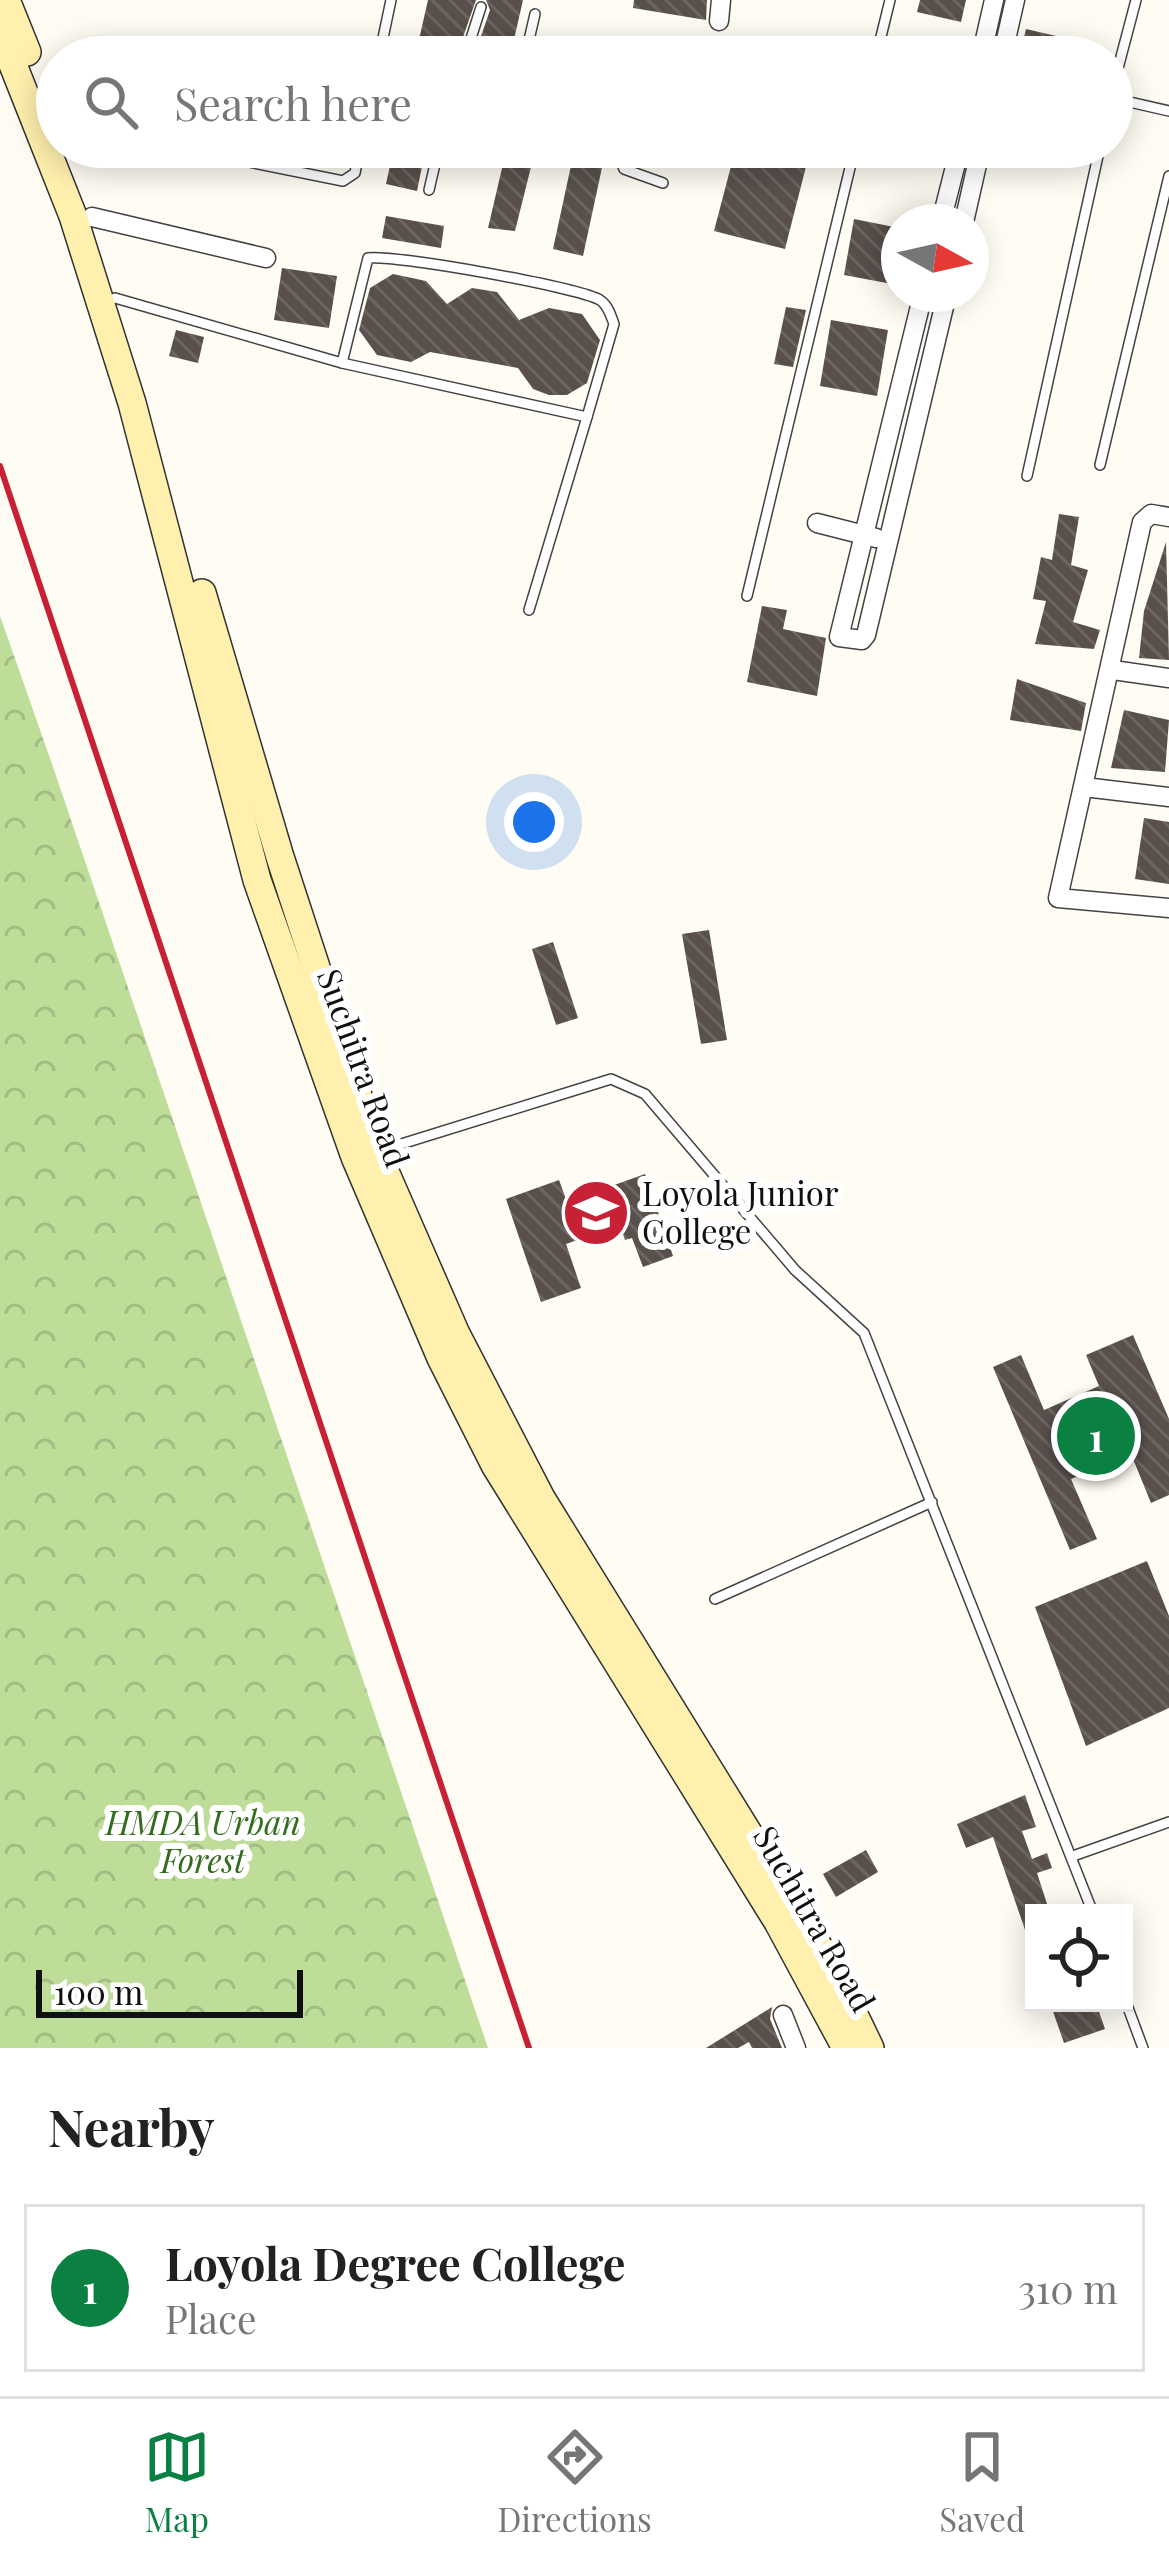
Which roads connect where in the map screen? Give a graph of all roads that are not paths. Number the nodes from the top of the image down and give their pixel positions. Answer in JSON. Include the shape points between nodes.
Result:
{"nodes":[{"id":1,"x":6,"y":0,"type":"edge"},
{"id":2,"x":391,"y":0,"type":"edge"},
{"id":3,"x":721,"y":0,"type":"edge"},
{"id":4,"x":890,"y":0,"type":"edge"},
{"id":5,"x":994,"y":0,"type":"edge"},
{"id":6,"x":1016,"y":0,"type":"edge"},
{"id":7,"x":1136,"y":0,"type":"edge"},
{"id":8,"x":481,"y":8,"type":"dead end"},
{"id":9,"x":535,"y":14,"type":"dead end"},
{"id":10,"x":719,"y":21,"type":"dead end"},
{"id":11,"x":0,"y":32,"type":"edge"},
{"id":12,"x":384,"y":36,"type":"edge"},
{"id":13,"x":472,"y":36,"type":"edge"},
{"id":14,"x":530,"y":36,"type":"edge"},
{"id":15,"x":881,"y":36,"type":"edge"},
{"id":16,"x":986,"y":36,"type":"edge"},
{"id":17,"x":1007,"y":36,"type":"edge"},
{"id":18,"x":1127,"y":36,"type":"edge"},
{"id":19,"x":36,"y":73,"type":"edge"},
{"id":20,"x":1133,"y":100,"type":"edge"},
{"id":21,"x":1169,"y":111,"type":"edge"},
{"id":22,"x":36,"y":119,"type":"edge"},
{"id":23,"x":56,"y":168,"type":"edge"},
{"id":24,"x":74,"y":168,"type":"edge"},
{"id":25,"x":285,"y":168,"type":"edge"},
{"id":26,"x":356,"y":168,"type":"edge"},
{"id":27,"x":434,"y":168,"type":"edge"},
{"id":28,"x":624,"y":168,"type":"edge"},
{"id":29,"x":850,"y":168,"type":"edge"},
{"id":30,"x":955,"y":168,"type":"edge"},
{"id":31,"x":976,"y":168,"type":"edge"},
{"id":32,"x":1095,"y":168,"type":"edge"},
{"id":33,"x":1169,"y":176,"type":"edge"},
{"id":34,"x":663,"y":183,"type":"dead end"},
{"id":35,"x":429,"y":190,"type":"dead end"},
{"id":36,"x":946,"y":204,"type":"edge"},
{"id":37,"x":968,"y":204,"type":"edge"},
{"id":38,"x":92,"y":217,"type":"junction"},
{"id":39,"x":266,"y":258,"type":"dead end"},
{"id":40,"x":116,"y":298,"type":"junction"},
{"id":41,"x":918,"y":312,"type":"edge"},
{"id":42,"x":943,"y":312,"type":"edge"},
{"id":43,"x":341,"y":363,"type":"junction"},
{"id":44,"x":587,"y":417,"type":"junction"},
{"id":45,"x":889,"y":430,"type":"junction"},
{"id":46,"x":913,"y":436,"type":"junction"},
{"id":47,"x":1100,"y":465,"type":"dead end"},
{"id":48,"x":1027,"y":476,"type":"dead end"},
{"id":49,"x":1169,"y":517,"type":"edge"},
{"id":50,"x":817,"y":523,"type":"dead end"},
{"id":51,"x":865,"y":536,"type":"junction"},
{"id":52,"x":890,"y":542,"type":"junction"},
{"id":53,"x":747,"y":596,"type":"dead end"},
{"id":54,"x":529,"y":610,"type":"dead end"},
{"id":55,"x":1113,"y":670,"type":"junction"},
{"id":56,"x":1169,"y":677,"type":"edge"},
{"id":57,"x":235,"y":746,"type":"junction"},
{"id":58,"x":1084,"y":787,"type":"junction"},
{"id":59,"x":1169,"y":797,"type":"edge"},
{"id":60,"x":1169,"y":908,"type":"edge"},
{"id":61,"x":376,"y":1151,"type":"junction"},
{"id":62,"x":932,"y":1502,"type":"junction"},
{"id":63,"x":715,"y":1599,"type":"dead end"},
{"id":64,"x":1169,"y":1822,"type":"edge"},
{"id":65,"x":1073,"y":1856,"type":"junction"},
{"id":66,"x":1091,"y":1904,"type":"edge"},
{"id":67,"x":786,"y":1917,"type":"junction"},
{"id":68,"x":1130,"y":2012,"type":"edge"},
{"id":69,"x":783,"y":2015,"type":"dead end"},
{"id":70,"x":796,"y":2048,"type":"edge"},
{"id":71,"x":846,"y":2048,"type":"edge"},
{"id":72,"x":870,"y":2048,"type":"edge"},
{"id":73,"x":1143,"y":2048,"type":"edge"}],
"edges":[{"from":1,"to":19,"type":"main road"},
{"from":2,"to":12,"type":"lane"},
{"from":3,"to":10,"type":"street"},
{"from":4,"to":15,"type":"lane"},
{"from":5,"to":16,"type":"street"},
{"from":6,"to":17,"type":"street"},
{"from":7,"to":18,"type":"lane"},
{"from":8,"to":13,"type":"lane"},
{"from":9,"to":14,"type":"lane"},
{"from":11,"to":22,"type":"main road","name":"Suchitra Road"},
{"from":20,"to":21,"type":"lane"},
{"from":23,"to":57,"type":"main road","name":"Suchitra Road"},
{"from":24,"to":38,"type":"main road","name":"Suchitra Road"},
{"from":25,"to":26,"type":"lane","via":[[343,181]]},
{"from":27,"to":35,"type":"lane"},
{"from":28,"to":34,"type":"lane"},
{"from":29,"to":53,"type":"lane"},
{"from":30,"to":36,"type":"street"},
{"from":31,"to":37,"type":"street"},
{"from":32,"to":48,"type":"lane"},
{"from":33,"to":47,"type":"lane"},
{"from":38,"to":39,"type":"street"},
{"from":38,"to":40,"type":"main road","name":"Suchitra Road"},
{"from":40,"to":43,"type":"lane"},
{"from":40,"to":57,"type":"main road","name":"Suchitra Road"},
{"from":41,"to":45,"type":"street"},
{"from":42,"to":46,"type":"street"},
{"from":43,"to":44,"type":"lane"},
{"from":43,"to":44,"type":"lane","via":[[368,258],[524,282],[600,300],[611,314]]},
{"from":44,"to":54,"type":"lane"},
{"from":45,"to":46,"type":"street"},
{"from":45,"to":51,"type":"street"},
{"from":46,"to":52,"type":"street"},
{"from":49,"to":55,"type":"street","via":[[1151,514],[1142,522]]},
{"from":50,"to":51,"type":"street"},
{"from":51,"to":52,"type":"street"},
{"from":51,"to":52,"type":"street","via":[[838,637],[865,638]]},
{"from":55,"to":56,"type":"street"},
{"from":55,"to":58,"type":"street"},
{"from":57,"to":61,"type":"main road","name":"Suchitra Road"},
{"from":57,"to":67,"type":"main road","name":"Suchitra Road","via":[[257,880],[355,1156],[441,1358],[496,1465]]},
{"from":58,"to":59,"type":"street"},
{"from":58,"to":60,"type":"street","via":[[1058,898]]},
{"from":61,"to":62,"type":"lane","via":[[610,1079],[645,1094],[795,1270],[864,1333]]},
{"from":61,"to":67,"type":"main road","name":"Suchitra Road","via":[[508,1438]]},
{"from":62,"to":63,"type":"lane"},
{"from":62,"to":65,"type":"lane"},
{"from":64,"to":65,"type":"lane"},
{"from":65,"to":66,"type":"lane"},
{"from":67,"to":71,"type":"main road","name":"Suchitra Road"},
{"from":67,"to":72,"type":"main road","name":"Suchitra Road","via":[[831,1966]]},
{"from":68,"to":73,"type":"lane"},
{"from":69,"to":70,"type":"street"}]}
